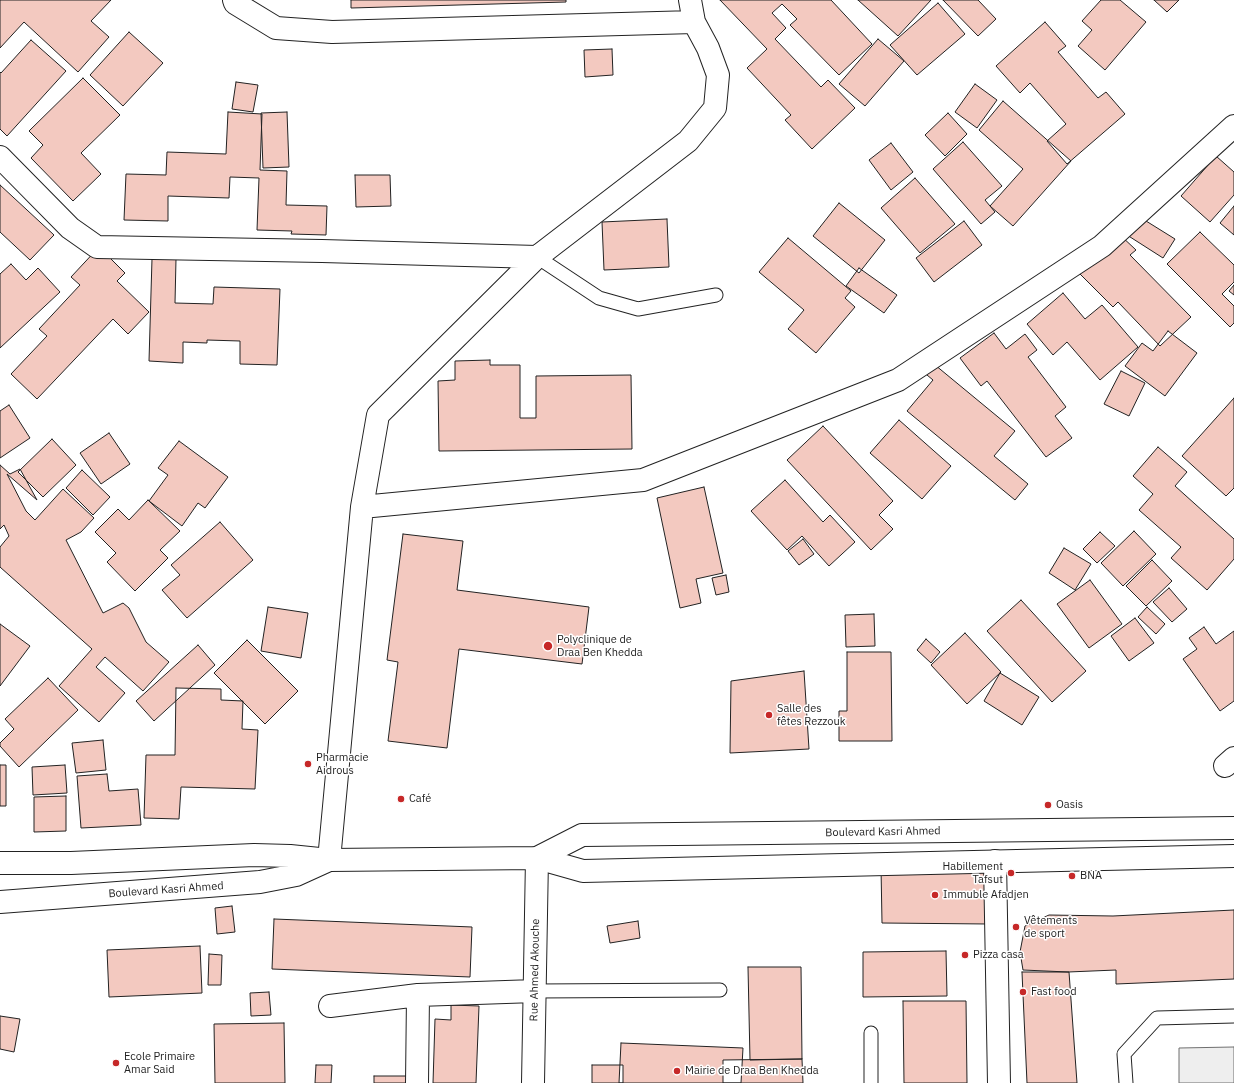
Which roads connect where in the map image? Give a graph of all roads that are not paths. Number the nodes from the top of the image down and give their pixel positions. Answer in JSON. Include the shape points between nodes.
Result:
{"nodes":[{"id":1,"x":234,"y":0,"type":"edge"},
{"id":2,"x":690,"y":0,"type":"edge"},
{"id":3,"x":694,"y":22,"type":"junction"},
{"id":4,"x":1234,"y":126,"type":"edge"},
{"id":5,"x":0,"y":157,"type":"edge"},
{"id":6,"x":537,"y":257,"type":"junction"},
{"id":7,"x":716,"y":295,"type":"dead end"},
{"id":8,"x":362,"y":507,"type":"junction"},
{"id":9,"x":1234,"y":828,"type":"edge"},
{"id":10,"x":1234,"y":856,"type":"edge"},
{"id":11,"x":537,"y":858,"type":"junction"},
{"id":12,"x":329,"y":860,"type":"junction"},
{"id":13,"x":994,"y":861,"type":"junction"},
{"id":14,"x":0,"y":863,"type":"edge"},
{"id":15,"x":0,"y":902,"type":"edge"},
{"id":16,"x":720,"y":990,"type":"dead end"},
{"id":17,"x":535,"y":991,"type":"junction"},
{"id":18,"x":418,"y":995,"type":"junction"},
{"id":19,"x":330,"y":1006,"type":"dead end"},
{"id":20,"x":1234,"y":1016,"type":"edge"},
{"id":21,"x":871,"y":1033,"type":"dead end"},
{"id":22,"x":417,"y":1083,"type":"edge"},
{"id":23,"x":533,"y":1083,"type":"edge"},
{"id":24,"x":870,"y":1083,"type":"edge"},
{"id":25,"x":999,"y":1083,"type":"edge"},
{"id":26,"x":1126,"y":1083,"type":"edge"}],
"edges":[{"from":1,"to":3,"type":"street","via":[[276,28],[332,32]]},
{"from":2,"to":3,"type":"street"},
{"from":3,"to":6,"type":"street","via":[[708,48],[718,75],[715,108],[688,141]]},
{"from":4,"to":8,"type":"street","via":[[1102,246],[898,380],[643,480]]},
{"from":5,"to":6,"type":"street","via":[[70,228],[97,247]]},
{"from":6,"to":7,"type":"lane","via":[[599,298],[638,309]]},
{"from":6,"to":8,"type":"street","via":[[378,415]]},
{"from":8,"to":12,"type":"street"},
{"from":9,"to":11,"type":"street","name":"Boulevard Kasri Ahmed","via":[[582,835]]},
{"from":10,"to":13,"type":"street","name":"Boulevard Kasri Ahmed"},
{"from":11,"to":12,"type":"street","name":"Boulevard Kasri Ahmed"},
{"from":11,"to":13,"type":"street","name":"Boulevard Kasri Ahmed","via":[[583,871]]},
{"from":11,"to":17,"type":"street","name":"Rue Ahmed Akouche"},
{"from":12,"to":14,"type":"street","name":"Boulevard Kasri Ahmed","via":[[254,855],[71,863]]},
{"from":12,"to":15,"type":"street","name":"Boulevard Kasri Ahmed","via":[[296,875],[260,882]]},
{"from":13,"to":25,"type":"street"},
{"from":16,"to":17,"type":"lane"},
{"from":17,"to":18,"type":"street"},
{"from":17,"to":23,"type":"street","name":"Rue Ahmed Akouche"},
{"from":18,"to":19,"type":"street"},
{"from":18,"to":22,"type":"street"},
{"from":20,"to":26,"type":"lane","via":[[1157,1018],[1124,1054]]},
{"from":21,"to":24,"type":"lane"}]}
